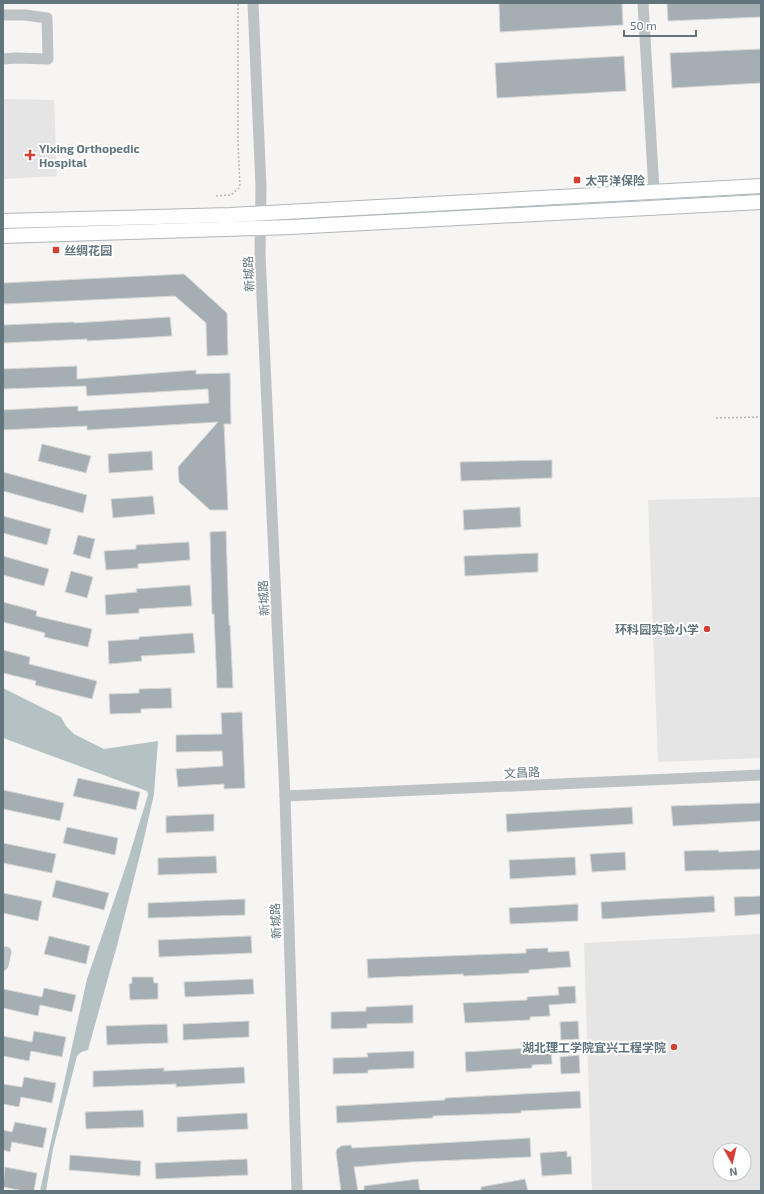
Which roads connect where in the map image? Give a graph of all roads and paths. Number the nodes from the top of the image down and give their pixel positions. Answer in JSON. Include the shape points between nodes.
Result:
{"nodes":[{"id":1,"x":238,"y":3,"type":"edge"},
{"id":2,"x":253,"y":3,"type":"edge"},
{"id":3,"x":643,"y":3,"type":"edge"},
{"id":4,"x":3,"y":15,"type":"edge"},
{"id":5,"x":3,"y":59,"type":"edge"},
{"id":6,"x":761,"y":186,"type":"edge"},
{"id":7,"x":654,"y":191,"type":"junction"},
{"id":8,"x":216,"y":196,"type":"dead end"},
{"id":9,"x":761,"y":202,"type":"edge"},
{"id":10,"x":261,"y":214,"type":"junction"},
{"id":11,"x":3,"y":221,"type":"edge"},
{"id":12,"x":261,"y":228,"type":"junction"},
{"id":13,"x":3,"y":236,"type":"edge"},
{"id":14,"x":761,"y":417,"type":"edge"},
{"id":15,"x":716,"y":418,"type":"dead end"},
{"id":16,"x":761,"y":775,"type":"edge"},
{"id":17,"x":284,"y":796,"type":"junction"},
{"id":18,"x":6,"y":952,"type":"dead end"},
{"id":19,"x":3,"y":965,"type":"edge"},
{"id":20,"x":297,"y":1191,"type":"edge"}],
"edges":[{"from":1,"to":8,"type":"path","via":[[240,187],[231,196]]},
{"from":2,"to":10,"type":"street","name":"新城路"},
{"from":3,"to":7,"type":"street"},
{"from":4,"to":5,"type":"street","via":[[48,18],[48,59]]},
{"from":6,"to":7,"type":"main road"},
{"from":7,"to":10,"type":"main road"},
{"from":9,"to":12,"type":"main road"},
{"from":10,"to":11,"type":"main road"},
{"from":10,"to":12,"type":"street","name":"新城路"},
{"from":12,"to":13,"type":"main road"},
{"from":12,"to":17,"type":"street","name":"新城路"},
{"from":14,"to":15,"type":"path"},
{"from":16,"to":17,"type":"street","name":"文昌路"},
{"from":17,"to":20,"type":"street","name":"新城路"},
{"from":18,"to":19,"type":"street"}]}
